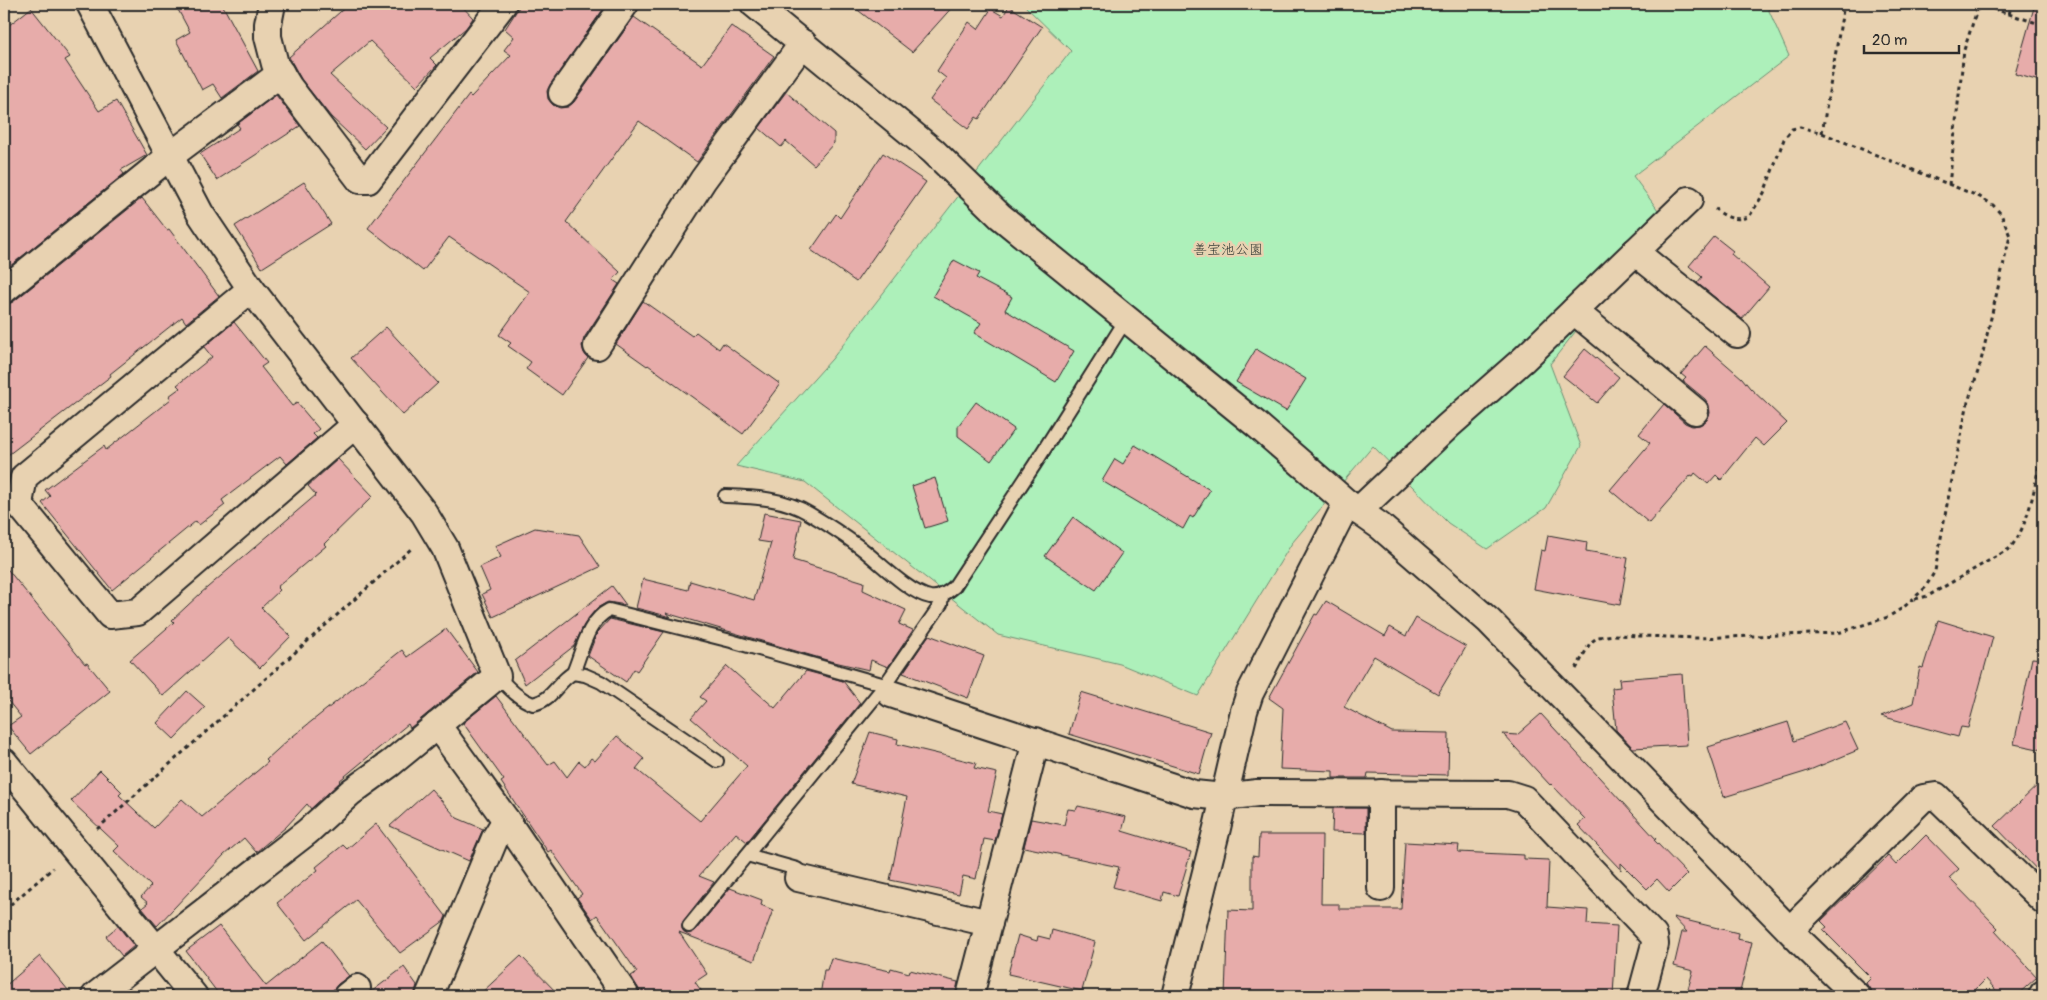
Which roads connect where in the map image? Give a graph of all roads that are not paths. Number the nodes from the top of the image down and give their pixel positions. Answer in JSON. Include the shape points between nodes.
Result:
{"nodes":[{"id":1,"x":90,"y":4,"type":"edge"},
{"id":2,"x":272,"y":4,"type":"edge"},
{"id":3,"x":503,"y":4,"type":"edge"},
{"id":4,"x":625,"y":4,"type":"edge"},
{"id":5,"x":754,"y":4,"type":"edge"},
{"id":6,"x":803,"y":43,"type":"junction"},
{"id":7,"x":281,"y":73,"type":"junction"},
{"id":8,"x":562,"y":93,"type":"dead end"},
{"id":9,"x":170,"y":156,"type":"junction"},
{"id":10,"x":1689,"y":200,"type":"road end"},
{"id":11,"x":1635,"y":252,"type":"junction"},
{"id":12,"x":251,"y":289,"type":"junction"},
{"id":13,"x":4,"y":290,"type":"edge"},
{"id":14,"x":1574,"y":311,"type":"junction"},
{"id":15,"x":1127,"y":318,"type":"junction"},
{"id":16,"x":1737,"y":334,"type":"dead end"},
{"id":17,"x":597,"y":346,"type":"dead end"},
{"id":18,"x":1695,"y":411,"type":"dead end"},
{"id":19,"x":356,"y":424,"type":"junction"},
{"id":20,"x":725,"y":496,"type":"dead end"},
{"id":21,"x":1353,"y":507,"type":"junction"},
{"id":22,"x":942,"y":595,"type":"junction"},
{"id":23,"x":573,"y":673,"type":"junction"},
{"id":24,"x":497,"y":676,"type":"junction"},
{"id":25,"x":888,"y":689,"type":"junction"},
{"id":26,"x":437,"y":725,"type":"junction"},
{"id":27,"x":1036,"y":742,"type":"junction"},
{"id":28,"x":4,"y":762,"type":"edge"},
{"id":29,"x":717,"y":762,"type":"dead end"},
{"id":30,"x":1381,"y":793,"type":"junction"},
{"id":31,"x":1224,"y":797,"type":"junction"},
{"id":32,"x":506,"y":820,"type":"junction"},
{"id":33,"x":747,"y":855,"type":"junction"},
{"id":34,"x":798,"y":878,"type":"joint"},
{"id":35,"x":1381,"y":888,"type":"dead end"},
{"id":36,"x":2043,"y":900,"type":"edge"},
{"id":37,"x":989,"y":923,"type":"junction"},
{"id":38,"x":689,"y":926,"type":"dead end"},
{"id":39,"x":1790,"y":930,"type":"junction"},
{"id":40,"x":157,"y":950,"type":"junction"},
{"id":41,"x":95,"y":996,"type":"edge"},
{"id":42,"x":194,"y":996,"type":"edge"},
{"id":43,"x":429,"y":996,"type":"edge"},
{"id":44,"x":626,"y":996,"type":"edge"},
{"id":45,"x":970,"y":996,"type":"edge"},
{"id":46,"x":1175,"y":996,"type":"edge"},
{"id":47,"x":1641,"y":996,"type":"edge"},
{"id":48,"x":1857,"y":996,"type":"edge"}],
"edges":[{"from":1,"to":9,"type":"street"},
{"from":2,"to":7,"type":"street","via":[[268,37],[275,64]]},
{"from":3,"to":7,"type":"street","via":[[368,180],[360,180]]},
{"from":4,"to":8,"type":"street"},
{"from":5,"to":6,"type":"street"},
{"from":6,"to":15,"type":"street","via":[[933,151],[1000,216]]},
{"from":6,"to":17,"type":"street","via":[[704,180]]},
{"from":7,"to":9,"type":"street"},
{"from":9,"to":12,"type":"street","via":[[200,213]]},
{"from":9,"to":13,"type":"street"},
{"from":10,"to":11,"type":"street"},
{"from":11,"to":14,"type":"street"},
{"from":11,"to":16,"type":"street"},
{"from":12,"to":19,"type":"street"},
{"from":12,"to":19,"type":"street","via":[[24,477],[19,504],[110,615],[138,612]]},
{"from":14,"to":18,"type":"street"},
{"from":14,"to":21,"type":"street","via":[[1524,359]]},
{"from":15,"to":21,"type":"street"},
{"from":15,"to":22,"type":"lane","via":[[954,586]]},
{"from":19,"to":24,"type":"street","via":[[445,548]]},
{"from":20,"to":22,"type":"lane","via":[[762,497],[810,513],[920,594]]},
{"from":21,"to":31,"type":"street","via":[[1250,693]]},
{"from":21,"to":39,"type":"street","via":[[1380,526],[1489,622]]},
{"from":22,"to":25,"type":"lane","via":[[942,604]]},
{"from":23,"to":24,"type":"lane","via":[[548,699],[532,704],[514,694]]},
{"from":23,"to":25,"type":"lane","via":[[587,636],[608,610],[731,641]]},
{"from":23,"to":29,"type":"lane","via":[[601,682]]},
{"from":24,"to":26,"type":"street"},
{"from":25,"to":27,"type":"street"},
{"from":25,"to":33,"type":"lane"},
{"from":26,"to":32,"type":"street"},
{"from":26,"to":40,"type":"street","via":[[351,792],[308,832]]},
{"from":27,"to":31,"type":"street","via":[[1194,794]]},
{"from":27,"to":37,"type":"street"},
{"from":28,"to":40,"type":"street"},
{"from":30,"to":31,"type":"street","via":[[1257,792]]},
{"from":30,"to":35,"type":"street"},
{"from":30,"to":47,"type":"street","via":[[1508,794],[1524,799],[1654,936],[1655,944]]},
{"from":31,"to":46,"type":"street"},
{"from":32,"to":43,"type":"street","via":[[495,838]]},
{"from":32,"to":44,"type":"street"},
{"from":33,"to":34,"type":"lane","via":[[797,869]]},
{"from":33,"to":38,"type":"lane"},
{"from":34,"to":37,"type":"street"},
{"from":36,"to":39,"type":"street","via":[[1936,796],[1924,798]]},
{"from":37,"to":45,"type":"street"},
{"from":39,"to":48,"type":"street"},
{"from":40,"to":41,"type":"street"},
{"from":40,"to":42,"type":"street"}]}
